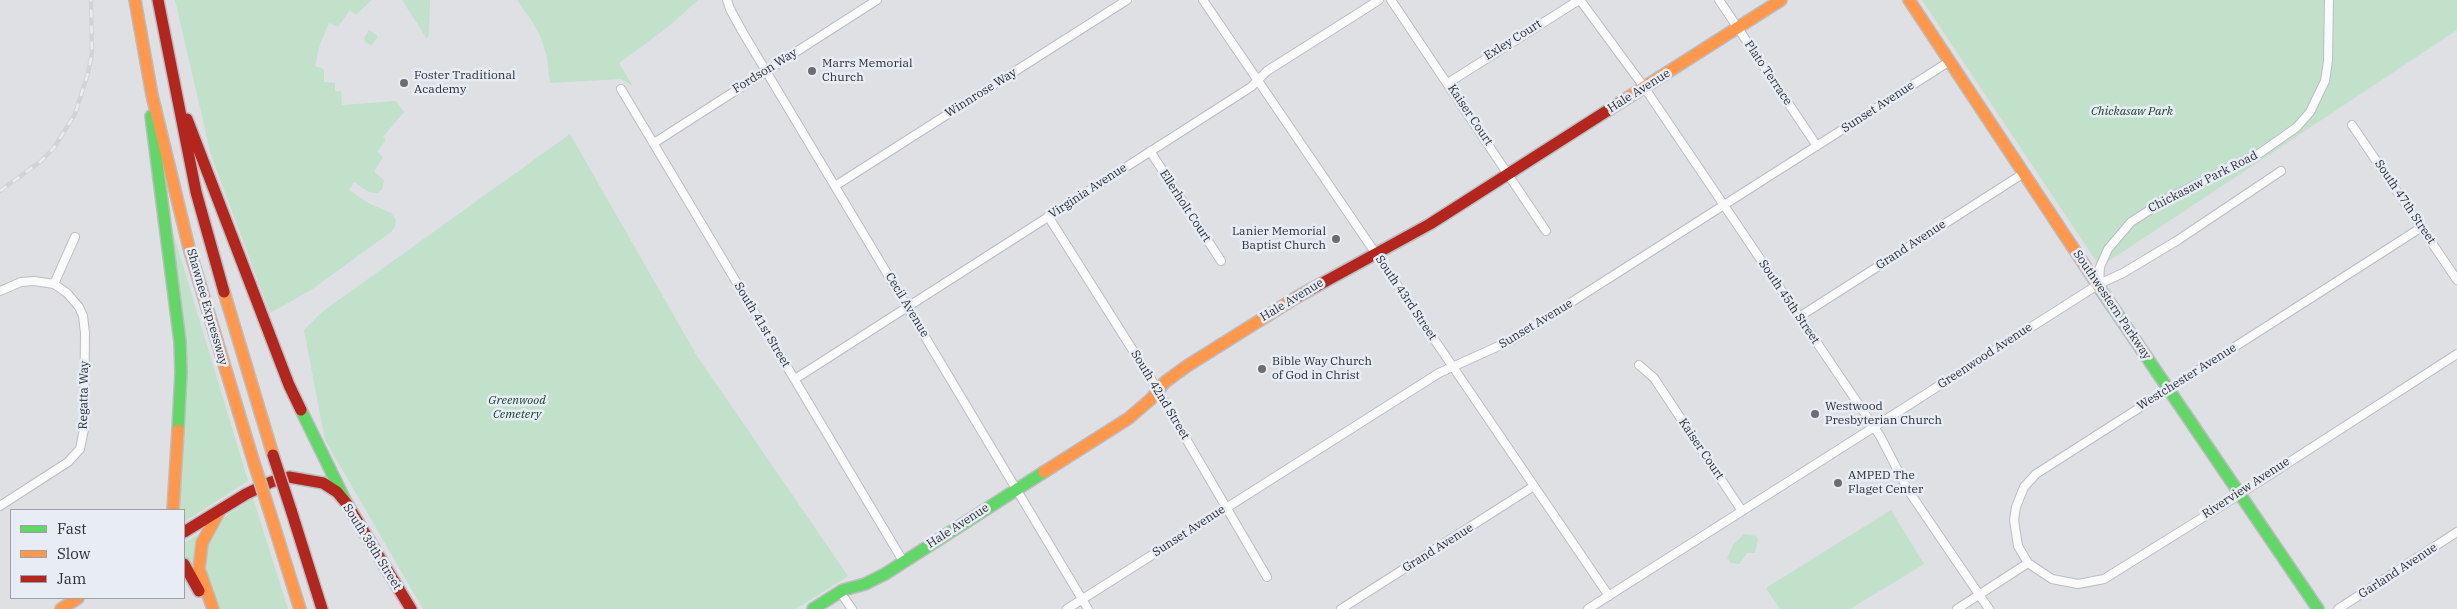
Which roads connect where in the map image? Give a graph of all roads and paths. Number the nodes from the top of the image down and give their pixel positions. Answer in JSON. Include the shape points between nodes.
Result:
{"nodes":[{"id":1,"x":135,"y":0,"type":"edge"},
{"id":2,"x":158,"y":0,"type":"edge"},
{"id":3,"x":728,"y":0,"type":"edge"},
{"id":4,"x":877,"y":0,"type":"edge"},
{"id":5,"x":1127,"y":0,"type":"edge"},
{"id":6,"x":1203,"y":0,"type":"edge"},
{"id":7,"x":1379,"y":0,"type":"edge"},
{"id":8,"x":1391,"y":0,"type":"edge"},
{"id":9,"x":1579,"y":0,"type":"edge"},
{"id":10,"x":1719,"y":0,"type":"edge"},
{"id":11,"x":1781,"y":0,"type":"edge"},
{"id":12,"x":1909,"y":0,"type":"edge"},
{"id":13,"x":2328,"y":0,"type":"edge"},
{"id":14,"x":1738,"y":28,"type":"junction"},
{"id":15,"x":1950,"y":62,"type":"junction"},
{"id":16,"x":767,"y":70,"type":"junction"},
{"id":17,"x":1258,"y":80,"type":"junction"},
{"id":18,"x":1448,"y":82,"type":"junction"},
{"id":19,"x":1644,"y":87,"type":"junction"},
{"id":20,"x":621,"y":89,"type":"dead end"},
{"id":21,"x":152,"y":95,"type":"junction"},
{"id":22,"x":180,"y":100,"type":"junction"},
{"id":23,"x":2352,"y":125,"type":"dead end"},
{"id":24,"x":654,"y":143,"type":"junction"},
{"id":25,"x":1817,"y":146,"type":"junction"},
{"id":26,"x":1150,"y":151,"type":"junction"},
{"id":27,"x":2281,"y":171,"type":"dead end"},
{"id":28,"x":2024,"y":172,"type":"junction"},
{"id":29,"x":1509,"y":173,"type":"junction"},
{"id":30,"x":835,"y":186,"type":"junction"},
{"id":31,"x":1724,"y":206,"type":"junction"},
{"id":32,"x":1048,"y":216,"type":"junction"},
{"id":33,"x":2422,"y":227,"type":"junction"},
{"id":34,"x":1546,"y":231,"type":"dead end"},
{"id":35,"x":75,"y":237,"type":"dead end"},
{"id":36,"x":1376,"y":254,"type":"junction"},
{"id":37,"x":1222,"y":260,"type":"dead end"},
{"id":38,"x":2457,"y":280,"type":"edge"},
{"id":39,"x":54,"y":284,"type":"junction"},
{"id":40,"x":2099,"y":284,"type":"junction"},
{"id":41,"x":0,"y":291,"type":"edge"},
{"id":42,"x":908,"y":306,"type":"junction"},
{"id":43,"x":1799,"y":317,"type":"junction"},
{"id":44,"x":2457,"y":354,"type":"edge"},
{"id":45,"x":1639,"y":365,"type":"dead end"},
{"id":46,"x":1453,"y":367,"type":"junction"},
{"id":47,"x":795,"y":379,"type":"junction"},
{"id":48,"x":2168,"y":388,"type":"junction"},
{"id":49,"x":1157,"y":391,"type":"junction"},
{"id":50,"x":1873,"y":427,"type":"junction"},
{"id":51,"x":1534,"y":486,"type":"junction"},
{"id":52,"x":1017,"y":488,"type":"junction"},
{"id":53,"x":2240,"y":493,"type":"junction"},
{"id":54,"x":347,"y":504,"type":"junction"},
{"id":55,"x":0,"y":506,"type":"edge"},
{"id":56,"x":1226,"y":507,"type":"junction"},
{"id":57,"x":173,"y":509,"type":"edge"},
{"id":58,"x":220,"y":510,"type":"junction"},
{"id":59,"x":1742,"y":511,"type":"junction"},
{"id":60,"x":185,"y":531,"type":"edge"},
{"id":61,"x":2457,"y":532,"type":"edge"},
{"id":62,"x":903,"y":562,"type":"junction"},
{"id":63,"x":2028,"y":563,"type":"junction"},
{"id":64,"x":185,"y":566,"type":"edge"},
{"id":65,"x":1267,"y":576,"type":"dead end"},
{"id":66,"x":840,"y":592,"type":"junction"},
{"id":67,"x":1979,"y":594,"type":"junction"},
{"id":68,"x":1609,"y":596,"type":"junction"},
{"id":69,"x":76,"y":599,"type":"edge"},
{"id":70,"x":1082,"y":599,"type":"junction"},
{"id":71,"x":61,"y":609,"type":"edge"},
{"id":72,"x":212,"y":609,"type":"edge"},
{"id":73,"x":300,"y":609,"type":"edge"},
{"id":74,"x":322,"y":609,"type":"edge"},
{"id":75,"x":410,"y":609,"type":"edge"},
{"id":76,"x":813,"y":609,"type":"edge"},
{"id":77,"x":852,"y":609,"type":"edge"},
{"id":78,"x":1067,"y":609,"type":"edge"},
{"id":79,"x":1088,"y":609,"type":"edge"},
{"id":80,"x":1342,"y":609,"type":"edge"},
{"id":81,"x":1588,"y":609,"type":"edge"},
{"id":82,"x":1957,"y":609,"type":"edge"},
{"id":83,"x":1989,"y":609,"type":"edge"},
{"id":84,"x":2318,"y":609,"type":"edge"},
{"id":85,"x":2338,"y":609,"type":"edge"}],
"edges":[{"from":1,"to":21,"type":"main road","name":"Shawnee Expressway"},
{"from":2,"to":22,"type":"main road","name":"Shawnee Expressway"},
{"from":3,"to":16,"type":"street","name":"Cecil Avenue","via":[[742,31]]},
{"from":4,"to":16,"type":"street","name":"Fordson Way"},
{"from":5,"to":30,"type":"street","name":"Winnrose Way"},
{"from":6,"to":17,"type":"street","name":"South 43rd Street"},
{"from":7,"to":17,"type":"street","name":"Virginia Avenue"},
{"from":8,"to":18,"type":"street","name":"Kaiser Court"},
{"from":9,"to":18,"type":"street","name":"Exley Court"},
{"from":9,"to":19,"type":"street","name":"South 45th Street"},
{"from":10,"to":14,"type":"street","name":"Plato Terrace"},
{"from":11,"to":14,"type":"main road","name":"Hale Avenue"},
{"from":12,"to":15,"type":"main road","name":"Southwestern Parkway"},
{"from":13,"to":40,"type":"street","name":"Chickasaw Park Road","via":[[2328,61],[2324,81],[2310,112],[2297,127],[2260,153],[2167,199],[2130,222],[2108,250],[2100,267]]},
{"from":14,"to":19,"type":"main road","name":"Hale Avenue"},
{"from":14,"to":25,"type":"street","name":"Plato Terrace"},
{"from":15,"to":25,"type":"street","name":"Sunset Avenue"},
{"from":15,"to":28,"type":"main road","name":"Southwestern Parkway"},
{"from":16,"to":24,"type":"street","name":"Fordson Way"},
{"from":16,"to":30,"type":"street","name":"Cecil Avenue"},
{"from":17,"to":26,"type":"street","name":"Virginia Avenue"},
{"from":17,"to":36,"type":"street","name":"South 43rd Street"},
{"from":18,"to":29,"type":"street","name":"Kaiser Court"},
{"from":19,"to":29,"type":"main road","name":"Hale Avenue"},
{"from":19,"to":31,"type":"street","name":"South 45th Street"},
{"from":20,"to":24,"type":"street","name":"South 41st Street"},
{"from":21,"to":57,"type":"main road","via":[[150,122],[180,342]]},
{"from":21,"to":73,"type":"main road","name":"Shawnee Expressway","bridge":true,"via":[[189,248]]},
{"from":22,"to":54,"type":"main road","via":[[289,385]]},
{"from":22,"to":74,"type":"main road","name":"Shawnee Expressway","bridge":true,"via":[[185,145],[234,330]]},
{"from":23,"to":33,"type":"street","name":"South 47th Street"},
{"from":24,"to":47,"type":"street","name":"South 41st Street"},
{"from":25,"to":31,"type":"street","name":"Sunset Avenue"},
{"from":26,"to":32,"type":"street","name":"Virginia Avenue"},
{"from":26,"to":37,"type":"street","name":"Ellerholt Court"},
{"from":27,"to":40,"type":"street","name":"Greenwood Avenue","via":[[2178,240]]},
{"from":28,"to":40,"type":"main road","name":"Southwestern Parkway"},
{"from":28,"to":43,"type":"street","name":"Grand Avenue"},
{"from":29,"to":34,"type":"street","name":"Kaiser Court"},
{"from":29,"to":36,"type":"main road","name":"Hale Avenue"},
{"from":30,"to":42,"type":"street","name":"Cecil Avenue"},
{"from":31,"to":43,"type":"street","name":"South 45th Street"},
{"from":31,"to":46,"type":"street","name":"Sunset Avenue","via":[[1512,340]]},
{"from":32,"to":42,"type":"street","name":"Virginia Avenue"},
{"from":32,"to":49,"type":"street","name":"South 42nd Street"},
{"from":33,"to":38,"type":"street","name":"South 47th Street"},
{"from":33,"to":48,"type":"street","name":"Westchester Avenue"},
{"from":35,"to":39,"type":"street"},
{"from":36,"to":46,"type":"street","name":"South 43rd Street"},
{"from":36,"to":49,"type":"main road","name":"Hale Avenue","via":[[1314,286],[1187,366]]},
{"from":39,"to":41,"type":"street","via":[[21,282]]},
{"from":39,"to":55,"type":"street","name":"Regatta Way","via":[[75,301],[85,324],[83,438],[80,449],[68,462]]},
{"from":40,"to":48,"type":"main road","name":"Southwestern Parkway"},
{"from":40,"to":50,"type":"street","name":"Greenwood Avenue"},
{"from":42,"to":47,"type":"street","name":"Virginia Avenue"},
{"from":42,"to":52,"type":"street","name":"Cecil Avenue"},
{"from":43,"to":50,"type":"street","name":"South 45th Street"},
{"from":44,"to":53,"type":"street","name":"Riverview Avenue"},
{"from":45,"to":59,"type":"street","name":"Kaiser Court","via":[[1654,378]]},
{"from":46,"to":51,"type":"street","name":"South 43rd Street"},
{"from":46,"to":56,"type":"street","name":"Sunset Avenue"},
{"from":47,"to":62,"type":"street","name":"South 41st Street"},
{"from":48,"to":53,"type":"main road","name":"Southwestern Parkway"},
{"from":48,"to":63,"type":"street","name":"Westchester Avenue","via":[[2036,474],[2024,487],[2014,520],[2018,546]]},
{"from":49,"to":52,"type":"main road","name":"Hale Avenue","via":[[1129,418]]},
{"from":49,"to":56,"type":"street","name":"South 42nd Street"},
{"from":50,"to":59,"type":"street","name":"Greenwood Avenue"},
{"from":50,"to":67,"type":"street","name":"South 45th Street","via":[[1908,490]]},
{"from":51,"to":68,"type":"street","name":"South 43rd Street"},
{"from":51,"to":80,"type":"street","name":"Grand Avenue"},
{"from":52,"to":62,"type":"main road","name":"Hale Avenue"},
{"from":52,"to":70,"type":"street","name":"Cecil Avenue"},
{"from":53,"to":63,"type":"street","name":"Riverview Avenue","via":[[2096,582],[2060,582]]},
{"from":53,"to":84,"type":"main road","name":"Southwestern Parkway"},
{"from":54,"to":58,"type":"main road","name":"South 38th Street","via":[[323,483],[289,477],[246,494]]},
{"from":54,"to":75,"type":"main road","name":"South 38th Street"},
{"from":56,"to":65,"type":"street","name":"South 42nd Street"},
{"from":56,"to":70,"type":"street","name":"Sunset Avenue"},
{"from":58,"to":60,"type":"main road","name":"South 38th Street"},
{"from":58,"to":72,"type":"main road","via":[[206,532],[199,561]]},
{"from":59,"to":68,"type":"street","name":"Greenwood Avenue"},
{"from":61,"to":85,"type":"street","name":"Garland Avenue"},
{"from":62,"to":66,"type":"main road","name":"Hale Avenue","via":[[875,580]]},
{"from":63,"to":67,"type":"street"},
{"from":64,"to":72,"type":"main road"},
{"from":66,"to":76,"type":"main road","name":"Hale Avenue"},
{"from":66,"to":77,"type":"street"},
{"from":67,"to":82,"type":"street"},
{"from":67,"to":83,"type":"street","name":"South 45th Street"},
{"from":68,"to":81,"type":"street","name":"Greenwood Avenue"},
{"from":69,"to":71,"type":"main road"},
{"from":70,"to":78,"type":"street","name":"Sunset Avenue"},
{"from":70,"to":79,"type":"street","name":"Cecil Avenue"}]}
